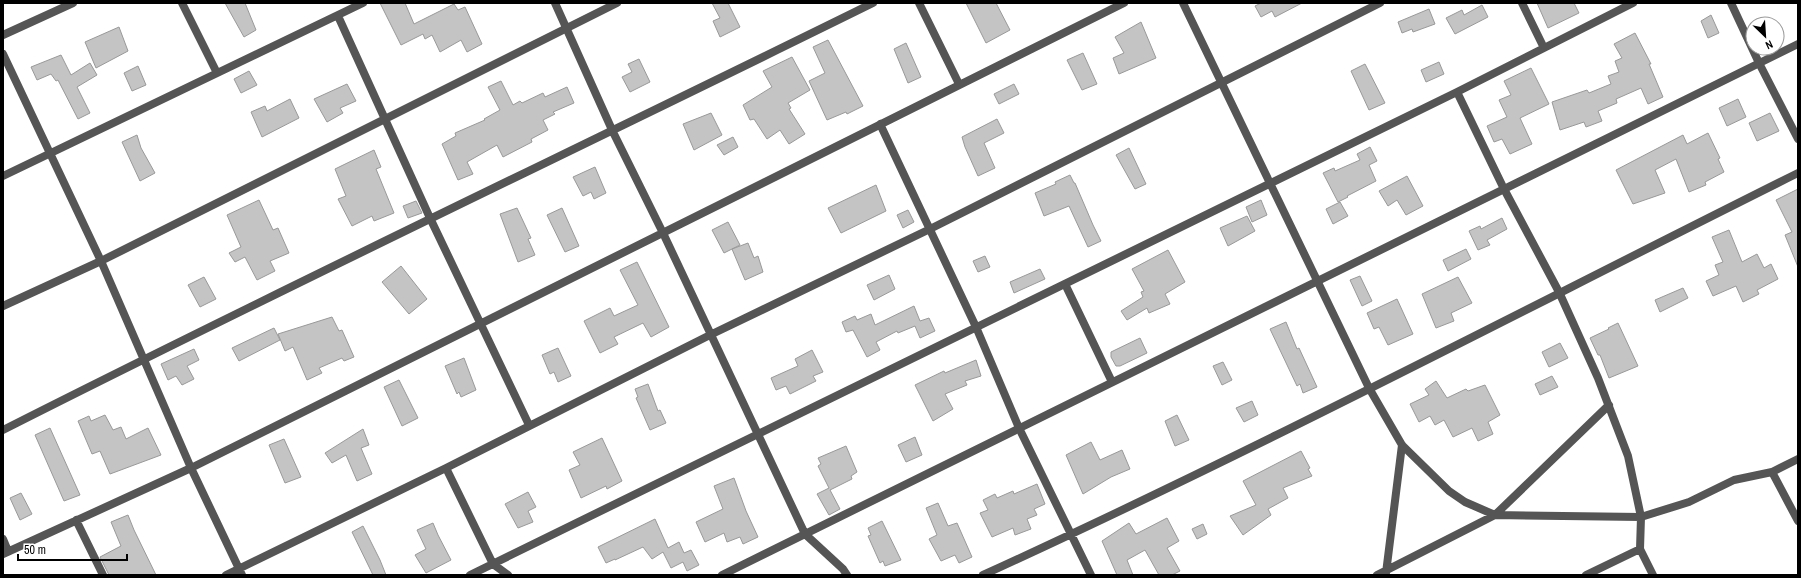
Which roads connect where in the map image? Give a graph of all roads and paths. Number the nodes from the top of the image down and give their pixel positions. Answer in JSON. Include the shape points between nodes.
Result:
{"nodes":[{"id":1,"x":73,"y":3,"type":"edge"},
{"id":2,"x":182,"y":3,"type":"edge"},
{"id":3,"x":363,"y":3,"type":"edge"},
{"id":4,"x":554,"y":3,"type":"edge"},
{"id":5,"x":617,"y":3,"type":"edge"},
{"id":6,"x":873,"y":3,"type":"edge"},
{"id":7,"x":918,"y":3,"type":"edge"},
{"id":8,"x":1124,"y":3,"type":"edge"},
{"id":9,"x":1183,"y":3,"type":"edge"},
{"id":10,"x":1380,"y":3,"type":"edge"},
{"id":11,"x":1522,"y":3,"type":"edge"},
{"id":12,"x":1633,"y":3,"type":"edge"},
{"id":13,"x":1731,"y":3,"type":"edge"},
{"id":14,"x":338,"y":16,"type":"junction"},
{"id":15,"x":566,"y":28,"type":"junction"},
{"id":16,"x":3,"y":35,"type":"edge"},
{"id":17,"x":1798,"y":44,"type":"edge"},
{"id":18,"x":1544,"y":48,"type":"junction"},
{"id":19,"x":3,"y":54,"type":"edge"},
{"id":20,"x":1759,"y":63,"type":"junction"},
{"id":21,"x":217,"y":73,"type":"junction"},
{"id":22,"x":1222,"y":82,"type":"junction"},
{"id":23,"x":959,"y":84,"type":"junction"},
{"id":24,"x":1457,"y":92,"type":"junction"},
{"id":25,"x":384,"y":119,"type":"junction"},
{"id":26,"x":880,"y":124,"type":"junction"},
{"id":27,"x":613,"y":132,"type":"junction"},
{"id":28,"x":1798,"y":139,"type":"edge"},
{"id":29,"x":49,"y":153,"type":"junction"},
{"id":30,"x":1798,"y":173,"type":"edge"},
{"id":31,"x":3,"y":176,"type":"edge"},
{"id":32,"x":1270,"y":183,"type":"junction"},
{"id":33,"x":1504,"y":189,"type":"junction"},
{"id":34,"x":430,"y":218,"type":"junction"},
{"id":35,"x":930,"y":229,"type":"junction"},
{"id":36,"x":663,"y":233,"type":"junction"},
{"id":37,"x":101,"y":261,"type":"junction"},
{"id":38,"x":1318,"y":281,"type":"junction"},
{"id":39,"x":1065,"y":284,"type":"junction"},
{"id":40,"x":1559,"y":292,"type":"junction"},
{"id":41,"x":3,"y":306,"type":"edge"},
{"id":42,"x":479,"y":323,"type":"junction"},
{"id":43,"x":976,"y":327,"type":"junction"},
{"id":44,"x":710,"y":335,"type":"junction"},
{"id":45,"x":143,"y":359,"type":"junction"},
{"id":46,"x":1112,"y":382,"type":"junction"},
{"id":47,"x":1369,"y":388,"type":"junction"},
{"id":48,"x":1609,"y":405,"type":"junction"},
{"id":49,"x":529,"y":425,"type":"junction"},
{"id":50,"x":1019,"y":428,"type":"junction"},
{"id":51,"x":3,"y":430,"type":"edge"},
{"id":52,"x":758,"y":435,"type":"junction"},
{"id":53,"x":1402,"y":445,"type":"junction"},
{"id":54,"x":1798,"y":459,"type":"edge"},
{"id":55,"x":191,"y":468,"type":"junction"},
{"id":56,"x":446,"y":468,"type":"junction"},
{"id":57,"x":1772,"y":472,"type":"junction"},
{"id":58,"x":1495,"y":515,"type":"junction"},
{"id":59,"x":1641,"y":517,"type":"junction"},
{"id":60,"x":76,"y":520,"type":"junction"},
{"id":61,"x":1798,"y":521,"type":"edge"},
{"id":62,"x":806,"y":534,"type":"junction"},
{"id":63,"x":1071,"y":535,"type":"junction"},
{"id":64,"x":3,"y":540,"type":"edge"},
{"id":65,"x":1640,"y":549,"type":"junction"},
{"id":66,"x":6,"y":553,"type":"edge"},
{"id":67,"x":493,"y":564,"type":"junction"},
{"id":68,"x":240,"y":572,"type":"edge"},
{"id":69,"x":1386,"y":572,"type":"edge"},
{"id":70,"x":103,"y":575,"type":"edge"},
{"id":71,"x":226,"y":575,"type":"edge"},
{"id":72,"x":470,"y":575,"type":"edge"},
{"id":73,"x":508,"y":575,"type":"edge"},
{"id":74,"x":722,"y":575,"type":"edge"},
{"id":75,"x":847,"y":575,"type":"edge"},
{"id":76,"x":983,"y":575,"type":"edge"},
{"id":77,"x":1091,"y":575,"type":"edge"},
{"id":78,"x":1377,"y":575,"type":"edge"},
{"id":79,"x":1586,"y":575,"type":"edge"},
{"id":80,"x":1653,"y":575,"type":"edge"}],
"edges":[{"from":1,"to":16,"type":"street"},
{"from":2,"to":21,"type":"street"},
{"from":3,"to":14,"type":"street"},
{"from":4,"to":15,"type":"street"},
{"from":5,"to":15,"type":"street"},
{"from":6,"to":27,"type":"street"},
{"from":7,"to":23,"type":"street"},
{"from":8,"to":23,"type":"street"},
{"from":9,"to":22,"type":"street"},
{"from":10,"to":22,"type":"street"},
{"from":11,"to":18,"type":"street"},
{"from":12,"to":18,"type":"street"},
{"from":13,"to":20,"type":"street"},
{"from":14,"to":21,"type":"street"},
{"from":14,"to":25,"type":"street"},
{"from":15,"to":25,"type":"street"},
{"from":15,"to":27,"type":"street"},
{"from":17,"to":20,"type":"street"},
{"from":18,"to":24,"type":"street"},
{"from":19,"to":29,"type":"street"},
{"from":20,"to":28,"type":"street"},
{"from":20,"to":33,"type":"street"},
{"from":21,"to":29,"type":"street"},
{"from":22,"to":32,"type":"street"},
{"from":22,"to":35,"type":"street"},
{"from":23,"to":26,"type":"street"},
{"from":24,"to":32,"type":"street"},
{"from":24,"to":33,"type":"street"},
{"from":25,"to":34,"type":"street"},
{"from":25,"to":37,"type":"street"},
{"from":26,"to":35,"type":"street"},
{"from":26,"to":36,"type":"street"},
{"from":27,"to":34,"type":"street"},
{"from":27,"to":36,"type":"street"},
{"from":29,"to":31,"type":"street"},
{"from":29,"to":37,"type":"street"},
{"from":30,"to":40,"type":"street"},
{"from":32,"to":38,"type":"street"},
{"from":32,"to":39,"type":"street"},
{"from":33,"to":38,"type":"street"},
{"from":33,"to":40,"type":"street"},
{"from":34,"to":42,"type":"street"},
{"from":34,"to":45,"type":"street"},
{"from":35,"to":43,"type":"street"},
{"from":35,"to":44,"type":"street"},
{"from":36,"to":42,"type":"street"},
{"from":36,"to":44,"type":"street"},
{"from":37,"to":41,"type":"street"},
{"from":37,"to":45,"type":"street"},
{"from":38,"to":46,"type":"street"},
{"from":38,"to":47,"type":"street"},
{"from":39,"to":43,"type":"street"},
{"from":39,"to":46,"type":"street"},
{"from":40,"to":47,"type":"street"},
{"from":40,"to":48,"type":"street"},
{"from":42,"to":49,"type":"street"},
{"from":42,"to":55,"type":"street"},
{"from":43,"to":50,"type":"street"},
{"from":43,"to":52,"type":"street"},
{"from":44,"to":49,"type":"street"},
{"from":44,"to":52,"type":"street"},
{"from":45,"to":51,"type":"street"},
{"from":45,"to":55,"type":"street"},
{"from":46,"to":50,"type":"street"},
{"from":47,"to":53,"type":"street"},
{"from":47,"to":63,"type":"street"},
{"from":48,"to":58,"type":"street"},
{"from":48,"to":59,"type":"street","via":[[1628,456]]},
{"from":49,"to":56,"type":"street"},
{"from":50,"to":62,"type":"street"},
{"from":50,"to":63,"type":"street"},
{"from":52,"to":62,"type":"street"},
{"from":52,"to":67,"type":"street"},
{"from":53,"to":58,"type":"street","via":[[1449,491],[1465,502]]},
{"from":53,"to":69,"type":"street"},
{"from":54,"to":57,"type":"street"},
{"from":55,"to":60,"type":"street"},
{"from":55,"to":68,"type":"street"},
{"from":56,"to":67,"type":"street"},
{"from":56,"to":68,"type":"street"},
{"from":57,"to":59,"type":"street","via":[[1734,480],[1689,502]]},
{"from":57,"to":61,"type":"street"},
{"from":58,"to":59,"type":"street"},
{"from":58,"to":69,"type":"street"},
{"from":59,"to":65,"type":"street"},
{"from":60,"to":66,"type":"street"},
{"from":60,"to":70,"type":"street"},
{"from":62,"to":74,"type":"street"},
{"from":62,"to":75,"type":"street"},
{"from":63,"to":76,"type":"street"},
{"from":63,"to":77,"type":"street"},
{"from":64,"to":66,"type":"street"},
{"from":65,"to":79,"type":"street"},
{"from":65,"to":80,"type":"street"},
{"from":67,"to":72,"type":"street"},
{"from":67,"to":73,"type":"street"},
{"from":68,"to":71,"type":"street"},
{"from":69,"to":78,"type":"street"}]}
